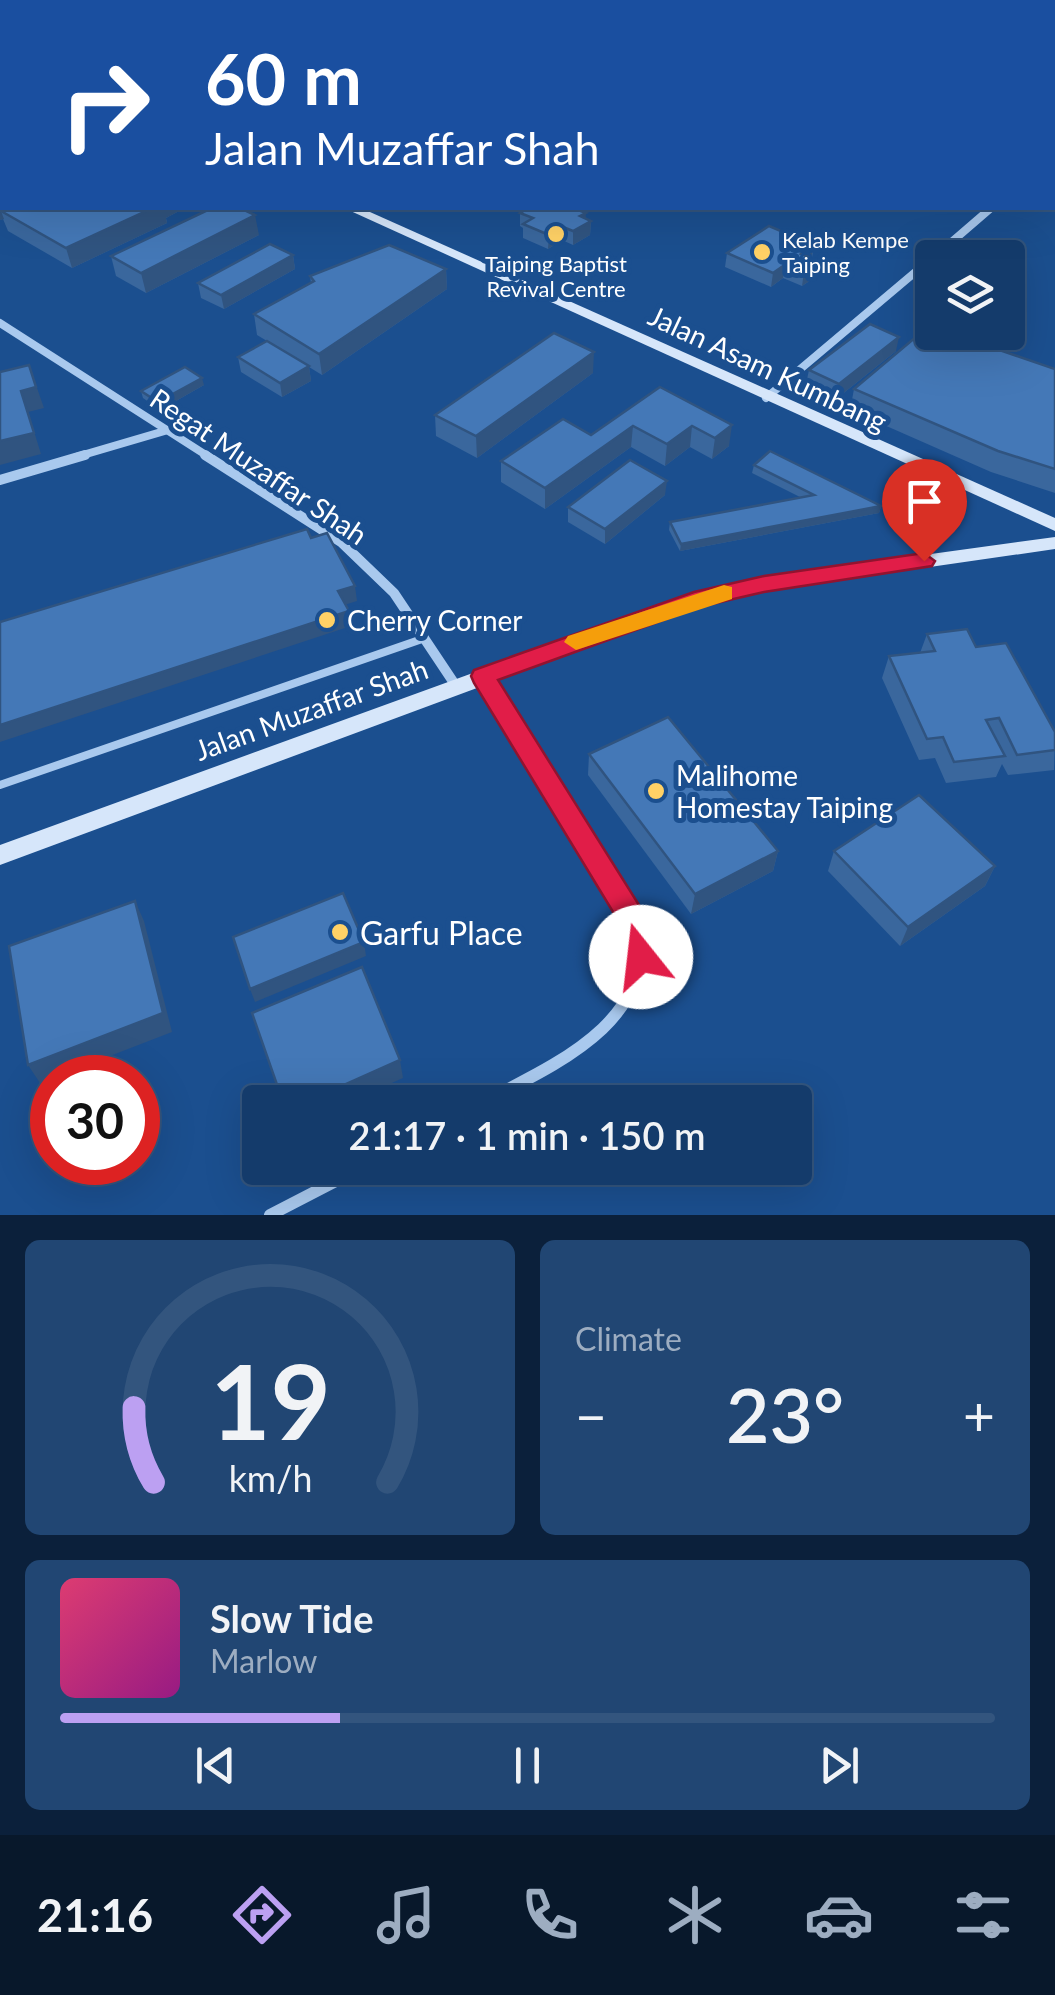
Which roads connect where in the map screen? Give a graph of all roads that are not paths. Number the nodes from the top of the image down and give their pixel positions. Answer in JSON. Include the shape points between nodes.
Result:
{"nodes":[{"id":1,"x":355,"y":210,"type":"edge"},
{"id":2,"x":989,"y":210,"type":"edge"},
{"id":3,"x":954,"y":240,"type":"edge"},
{"id":4,"x":915,"y":273,"type":"edge"},
{"id":5,"x":0,"y":323,"type":"edge"},
{"id":6,"x":766,"y":398,"type":"junction"},
{"id":7,"x":168,"y":430,"type":"junction"},
{"id":8,"x":0,"y":480,"type":"edge"},
{"id":9,"x":1055,"y":526,"type":"edge"},
{"id":10,"x":1055,"y":543,"type":"edge"},
{"id":11,"x":425,"y":638,"type":"junction"},
{"id":12,"x":483,"y":676,"type":"junction"},
{"id":13,"x":456,"y":686,"type":"junction"},
{"id":14,"x":0,"y":786,"type":"edge"},
{"id":15,"x":0,"y":855,"type":"edge"},
{"id":16,"x":510,"y":1085,"type":"edge"},
{"id":17,"x":328,"y":1185,"type":"edge"},
{"id":18,"x":270,"y":1215,"type":"edge"}],
"edges":[{"from":1,"to":6,"type":"main road","name":"Jalan Asam Kumbang"},
{"from":2,"to":3,"type":"street"},
{"from":4,"to":6,"type":"street"},
{"from":5,"to":7,"type":"street","name":"Regat Muzaffar Shah"},
{"from":6,"to":9,"type":"main road","name":"Jalan Asam Kumbang"},
{"from":7,"to":8,"type":"street"},
{"from":7,"to":11,"type":"street","name":"Regat Muzaffar Shah","via":[[341,542],[394,593]]},
{"from":10,"to":12,"type":"main road","name":"Jalan Muzaffar Shah","via":[[832,573],[694,600]]},
{"from":11,"to":13,"type":"street","name":"Regat Muzaffar Shah"},
{"from":11,"to":14,"type":"lane"},
{"from":12,"to":13,"type":"main road","name":"Jalan Muzaffar Shah"},
{"from":12,"to":16,"type":"street","via":[[634,922],[641,957],[636,988],[612,1022]]},
{"from":13,"to":15,"type":"main road","name":"Jalan Muzaffar Shah"},
{"from":17,"to":18,"type":"street"}]}
